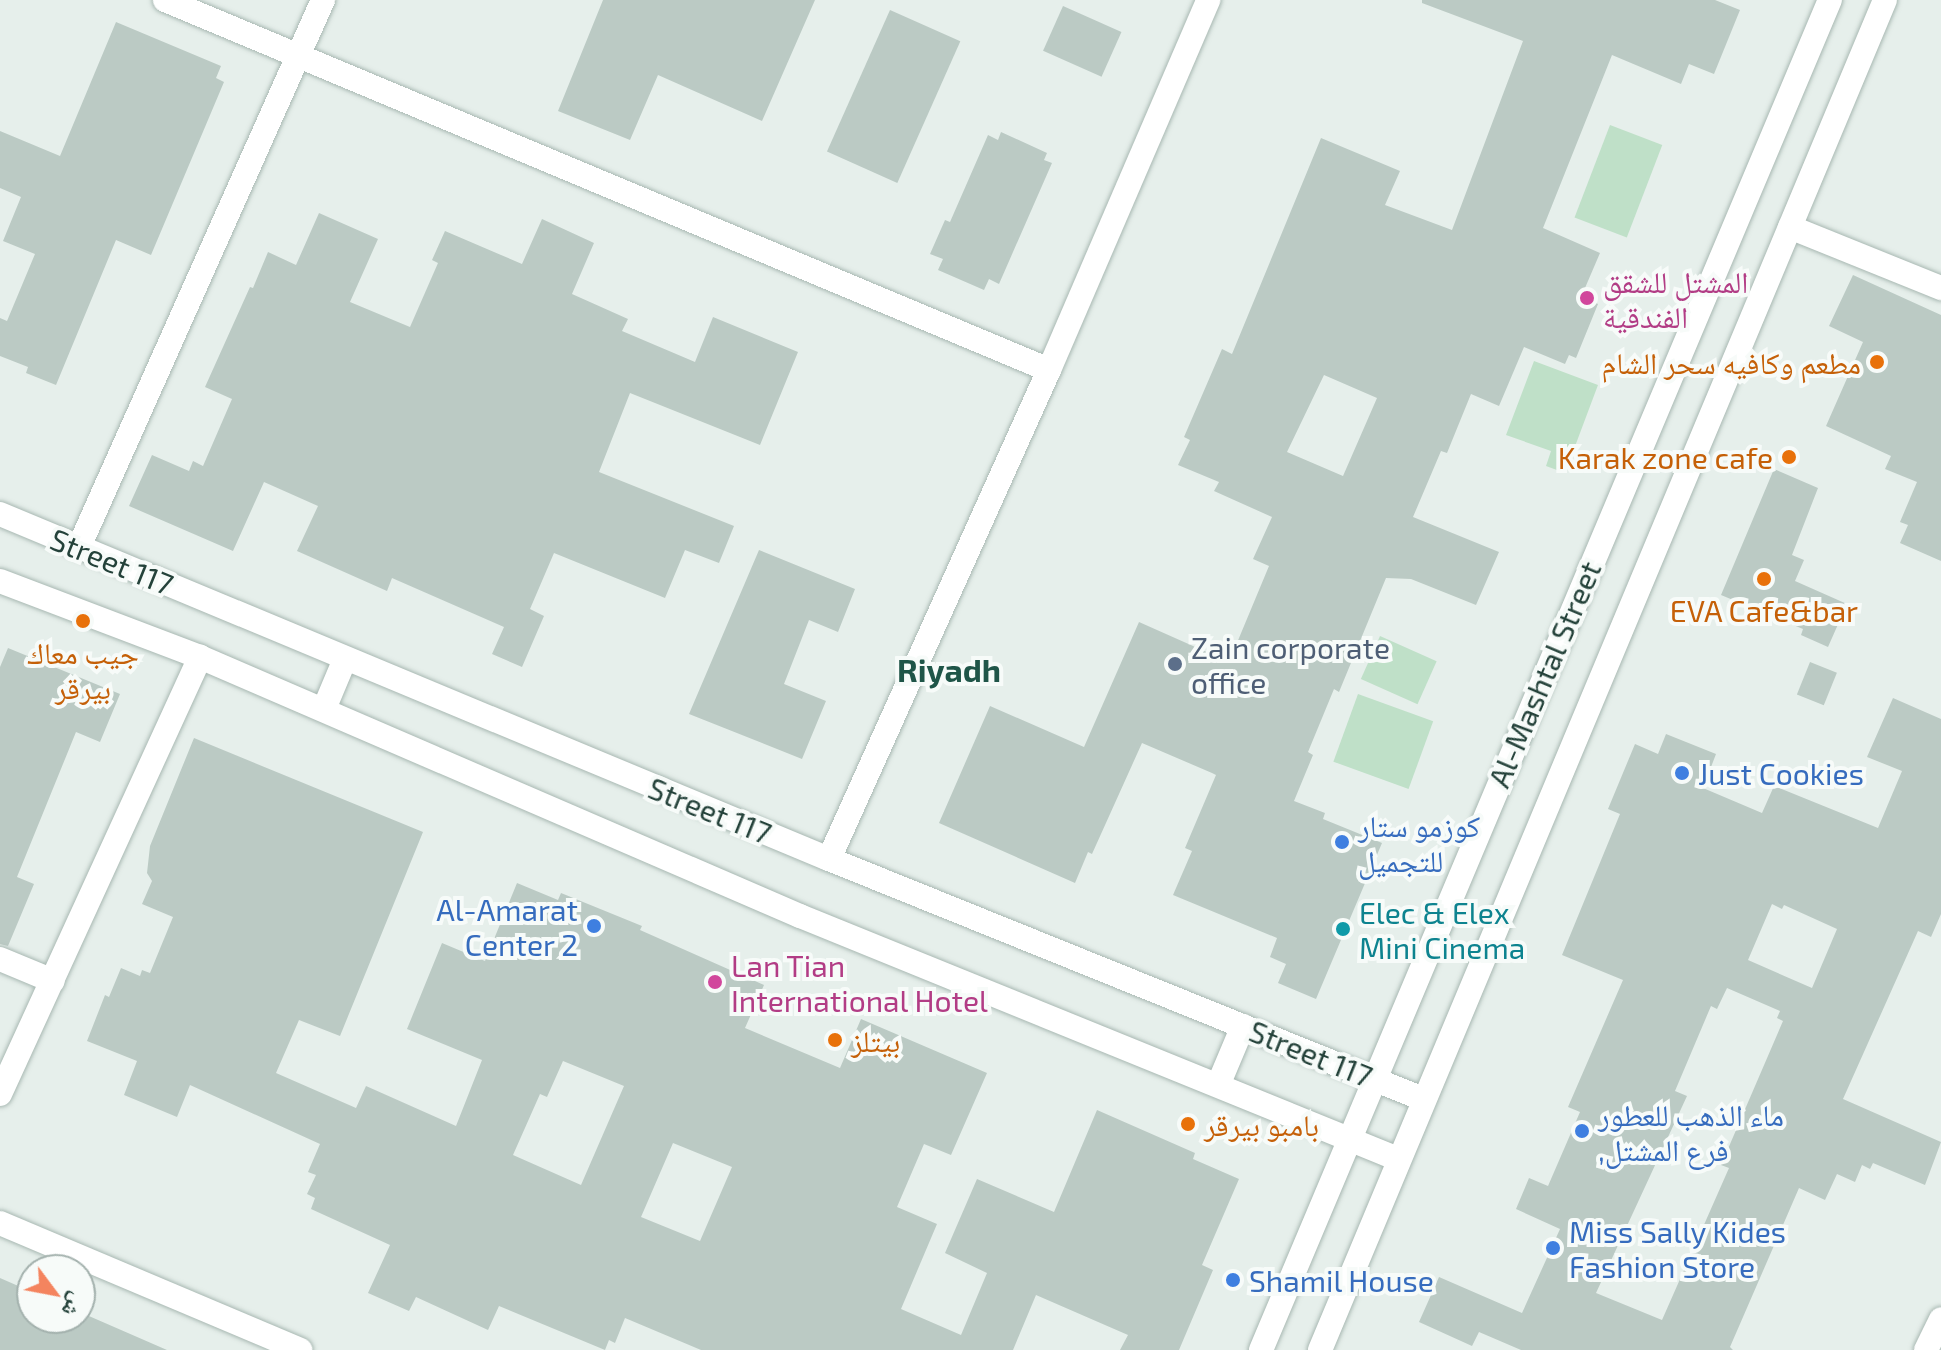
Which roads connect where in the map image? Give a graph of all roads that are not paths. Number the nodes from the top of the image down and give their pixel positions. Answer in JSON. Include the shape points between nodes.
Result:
{"nodes":[{"id":1,"x":165,"y":0,"type":"edge"},
{"id":2,"x":323,"y":0,"type":"edge"},
{"id":3,"x":1208,"y":0,"type":"edge"},
{"id":4,"x":1830,"y":0,"type":"edge"},
{"id":5,"x":1885,"y":0,"type":"edge"},
{"id":6,"x":298,"y":58,"type":"junction"},
{"id":7,"x":1790,"y":227,"type":"junction"},
{"id":8,"x":1941,"y":288,"type":"edge"},
{"id":9,"x":1049,"y":370,"type":"junction"},
{"id":10,"x":0,"y":514,"type":"edge"},
{"id":11,"x":79,"y":547,"type":"junction"},
{"id":12,"x":0,"y":581,"type":"edge"},
{"id":13,"x":200,"y":657,"type":"junction"},
{"id":14,"x":345,"y":659,"type":"junction"},
{"id":15,"x":324,"y":709,"type":"junction"},
{"id":16,"x":829,"y":859,"type":"junction"},
{"id":17,"x":0,"y":959,"type":"edge"},
{"id":18,"x":53,"y":981,"type":"junction"},
{"id":19,"x":1243,"y":1026,"type":"junction"},
{"id":20,"x":1373,"y":1079,"type":"junction"},
{"id":21,"x":1219,"y":1083,"type":"junction"},
{"id":22,"x":0,"y":1094,"type":"edge"},
{"id":23,"x":1423,"y":1099,"type":"junction"},
{"id":24,"x":1349,"y":1139,"type":"junction"},
{"id":25,"x":1398,"y":1159,"type":"junction"},
{"id":26,"x":0,"y":1223,"type":"edge"},
{"id":27,"x":1941,"y":1319,"type":"edge"},
{"id":28,"x":300,"y":1350,"type":"edge"},
{"id":29,"x":1261,"y":1350,"type":"edge"},
{"id":30,"x":1320,"y":1350,"type":"edge"},
{"id":31,"x":1926,"y":1350,"type":"edge"}],
"edges":[{"from":1,"to":6,"type":"street"},
{"from":2,"to":6,"type":"street"},
{"from":3,"to":9,"type":"street"},
{"from":4,"to":20,"type":"street","name":"Al-Mashtal Street"},
{"from":5,"to":7,"type":"street","name":"Al-Mashtal Street"},
{"from":6,"to":9,"type":"street"},
{"from":6,"to":11,"type":"street"},
{"from":7,"to":8,"type":"street"},
{"from":7,"to":23,"type":"street","name":"Al-Mashtal Street"},
{"from":9,"to":16,"type":"street"},
{"from":10,"to":11,"type":"street","name":"Street 117"},
{"from":11,"to":14,"type":"street","name":"Street 117"},
{"from":12,"to":13,"type":"street","name":"Street 117"},
{"from":13,"to":15,"type":"street","name":"Street 117"},
{"from":13,"to":18,"type":"street"},
{"from":14,"to":15,"type":"street"},
{"from":14,"to":16,"type":"street","name":"Street 117"},
{"from":15,"to":21,"type":"street","name":"Street 117","via":[[828,927]]},
{"from":16,"to":19,"type":"street","name":"Street 117"},
{"from":17,"to":18,"type":"street"},
{"from":18,"to":22,"type":"street"},
{"from":19,"to":20,"type":"street","name":"Street 117"},
{"from":19,"to":21,"type":"street"},
{"from":20,"to":23,"type":"street","name":"Street 117"},
{"from":20,"to":24,"type":"street","name":"Al-Mashtal Street"},
{"from":21,"to":24,"type":"street","name":"Street 117"},
{"from":23,"to":25,"type":"street","name":"Al-Mashtal Street"},
{"from":24,"to":25,"type":"street","name":"Street 117"},
{"from":24,"to":29,"type":"street","name":"Al-Mashtal Street"},
{"from":25,"to":30,"type":"street","name":"Al-Mashtal Street"},
{"from":26,"to":28,"type":"street"},
{"from":27,"to":31,"type":"street"}]}
